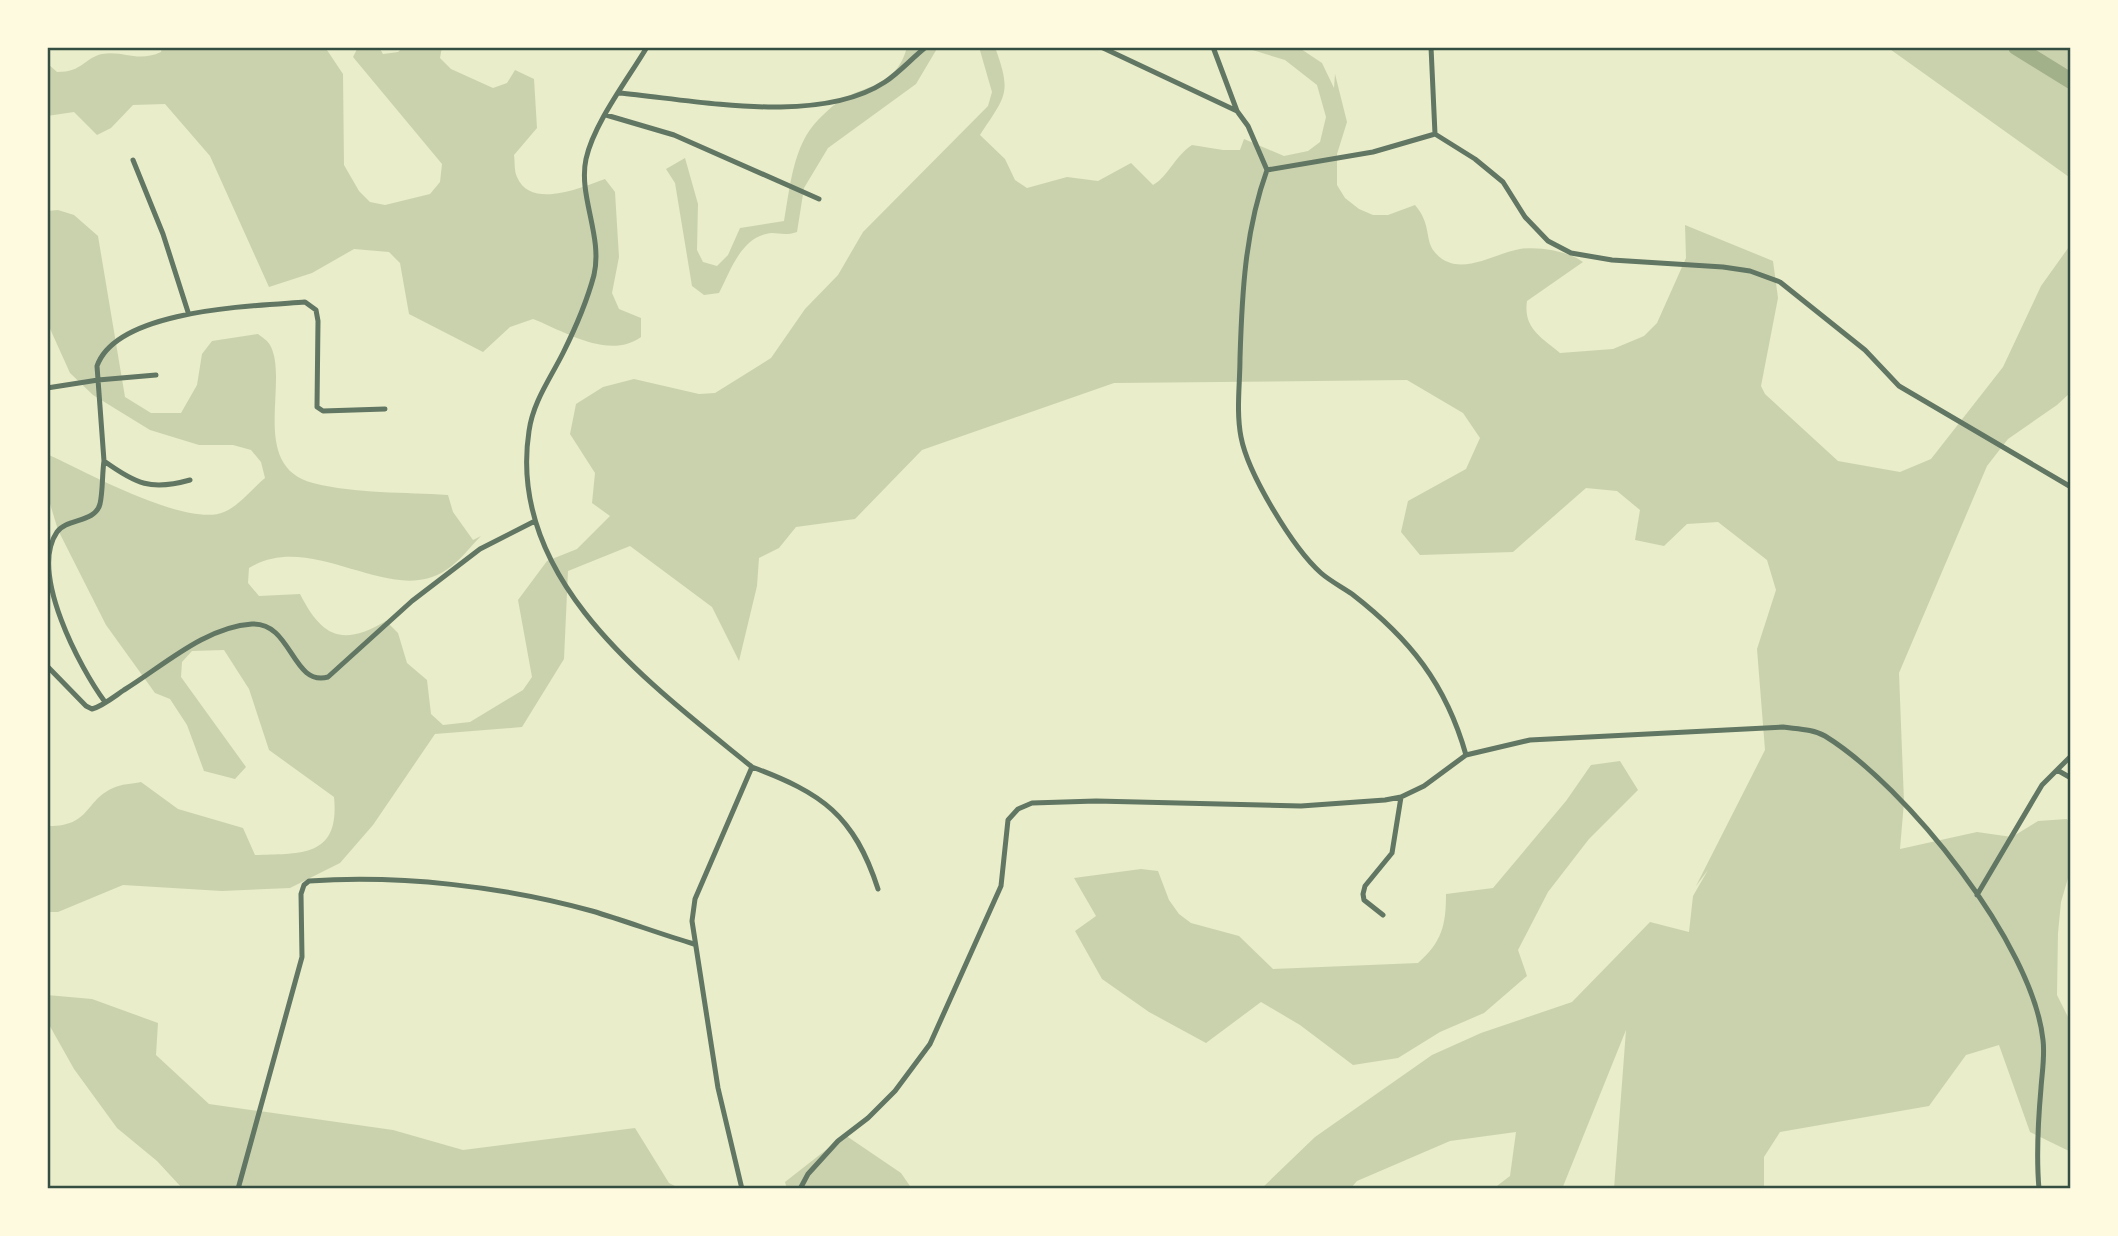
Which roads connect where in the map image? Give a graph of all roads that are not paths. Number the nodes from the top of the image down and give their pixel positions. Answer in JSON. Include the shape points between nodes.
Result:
{"nodes":[{"id":1,"x":647,"y":47,"type":"edge"},
{"id":2,"x":926,"y":47,"type":"edge"},
{"id":3,"x":1101,"y":47,"type":"edge"},
{"id":4,"x":1213,"y":47,"type":"edge"},
{"id":5,"x":1431,"y":47,"type":"edge"},
{"id":6,"x":620,"y":93,"type":"junction"},
{"id":7,"x":1237,"y":111,"type":"junction"},
{"id":8,"x":606,"y":116,"type":"junction"},
{"id":9,"x":1435,"y":134,"type":"junction"},
{"id":10,"x":133,"y":160,"type":"dead end"},
{"id":11,"x":1266,"y":170,"type":"junction"},
{"id":12,"x":819,"y":199,"type":"dead end"},
{"id":13,"x":188,"y":312,"type":"junction"},
{"id":14,"x":156,"y":375,"type":"dead end"},
{"id":15,"x":98,"y":380,"type":"junction"},
{"id":16,"x":47,"y":388,"type":"edge"},
{"id":17,"x":385,"y":409,"type":"dead end"},
{"id":18,"x":104,"y":461,"type":"junction"},
{"id":19,"x":190,"y":480,"type":"dead end"},
{"id":20,"x":2071,"y":486,"type":"edge"},
{"id":21,"x":535,"y":521,"type":"junction"},
{"id":22,"x":47,"y":666,"type":"edge"},
{"id":23,"x":105,"y":702,"type":"junction"},
{"id":24,"x":1466,"y":755,"type":"junction"},
{"id":25,"x":2071,"y":756,"type":"edge"},
{"id":26,"x":752,"y":767,"type":"junction"},
{"id":27,"x":2057,"y":770,"type":"junction"},
{"id":28,"x":2071,"y":778,"type":"edge"},
{"id":29,"x":1401,"y":797,"type":"junction"},
{"id":30,"x":877,"y":889,"type":"dead end"},
{"id":31,"x":1977,"y":895,"type":"junction"},
{"id":32,"x":1383,"y":915,"type":"dead end"},
{"id":33,"x":694,"y":944,"type":"junction"},
{"id":34,"x":238,"y":1189,"type":"edge"},
{"id":35,"x":742,"y":1189,"type":"edge"},
{"id":36,"x":800,"y":1189,"type":"edge"},
{"id":37,"x":2039,"y":1189,"type":"edge"}],
"edges":[{"from":1,"to":6,"type":"street"},
{"from":2,"to":6,"type":"street","via":[[884,82],[863,92],[796,107]]},
{"from":3,"to":7,"type":"street"},
{"from":4,"to":7,"type":"street"},
{"from":5,"to":9,"type":"street"},
{"from":6,"to":8,"type":"street"},
{"from":7,"to":11,"type":"street"},
{"from":8,"to":12,"type":"street","via":[[674,135]]},
{"from":8,"to":21,"type":"street","via":[[586,159],[595,272],[564,353],[538,399],[529,430],[527,477]]},
{"from":9,"to":11,"type":"street","via":[[1373,152]]},
{"from":9,"to":20,"type":"street","via":[[1503,182],[1525,217],[1548,241],[1571,253],[1723,267],[1780,282],[1864,350],[1899,386]]},
{"from":10,"to":13,"type":"street"},
{"from":11,"to":24,"type":"street","via":[[1248,234],[1241,438],[1266,499],[1302,551],[1321,573],[1352,594],[1409,646],[1434,677],[1456,719]]},
{"from":13,"to":15,"type":"street","via":[[114,340],[101,353]]},
{"from":13,"to":17,"type":"street","via":[[312,304],[318,321],[317,407],[323,411]]},
{"from":14,"to":15,"type":"street"},
{"from":15,"to":16,"type":"street"},
{"from":15,"to":18,"type":"street"},
{"from":18,"to":19,"type":"street","via":[[154,487]]},
{"from":18,"to":23,"type":"street","via":[[100,505],[94,514],[58,530],[49,548],[50,585],[87,677]]},
{"from":21,"to":23,"type":"street","via":[[480,549],[412,601],[328,677],[308,676],[276,630],[256,624],[237,626],[195,643]]},
{"from":21,"to":26,"type":"street","via":[[555,572],[599,632]]},
{"from":22,"to":23,"type":"street","via":[[86,706],[92,709]]},
{"from":24,"to":29,"type":"street"},
{"from":24,"to":31,"type":"street","via":[[1530,740],[1752,728],[1805,730],[1823,735],[1904,802]]},
{"from":25,"to":27,"type":"street"},
{"from":26,"to":30,"type":"street","via":[[824,800],[867,855]]},
{"from":26,"to":33,"type":"street","via":[[695,899]]},
{"from":27,"to":28,"type":"street"},
{"from":27,"to":31,"type":"street","via":[[2042,785]]},
{"from":29,"to":32,"type":"street","via":[[1392,853],[1363,894]]},
{"from":29,"to":36,"type":"street","via":[[1301,806],[1096,801],[1032,803],[1018,809],[1008,820],[1001,886],[930,1044],[895,1091],[838,1141]]},
{"from":31,"to":37,"type":"street","via":[[2024,976],[2037,1008],[2044,1042],[2036,1157]]},
{"from":33,"to":34,"type":"street","via":[[591,911],[517,895],[417,883],[309,881],[301,894],[302,957]]},
{"from":33,"to":35,"type":"street","via":[[718,1088]]}]}
